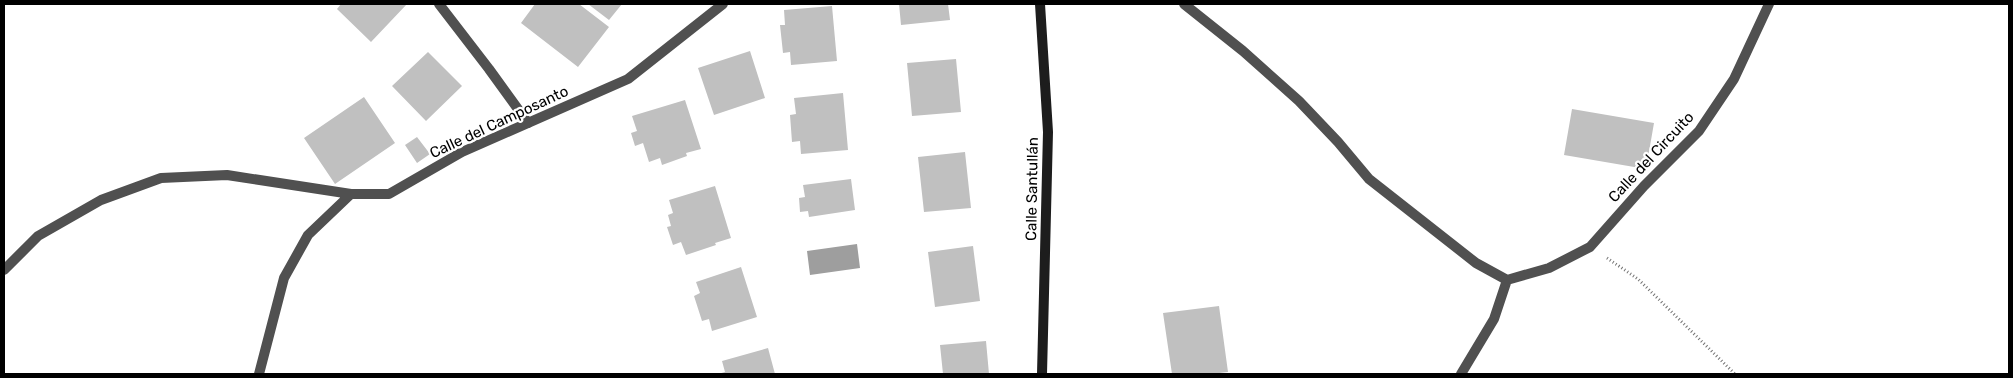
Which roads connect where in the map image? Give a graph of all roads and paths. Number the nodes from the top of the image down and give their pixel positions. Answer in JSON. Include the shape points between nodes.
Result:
{"nodes":[{"id":1,"x":439,"y":4,"type":"edge"},
{"id":2,"x":723,"y":4,"type":"edge"},
{"id":3,"x":1040,"y":4,"type":"edge"},
{"id":4,"x":1184,"y":4,"type":"edge"},
{"id":5,"x":1768,"y":4,"type":"edge"},
{"id":6,"x":528,"y":123,"type":"junction"},
{"id":7,"x":351,"y":194,"type":"junction"},
{"id":8,"x":1590,"y":247,"type":"junction"},
{"id":9,"x":4,"y":270,"type":"edge"},
{"id":10,"x":1507,"y":280,"type":"junction"},
{"id":11,"x":259,"y":374,"type":"edge"},
{"id":12,"x":1042,"y":374,"type":"edge"},
{"id":13,"x":1461,"y":374,"type":"edge"},
{"id":14,"x":1735,"y":374,"type":"edge"}],
"edges":[{"from":1,"to":6,"type":"street"},
{"from":2,"to":6,"type":"street","name":"Calle del Camposanto","via":[[628,79]]},
{"from":3,"to":12,"type":"street","name":"Calle Santullán","via":[[1048,132]]},
{"from":4,"to":10,"type":"street","via":[[1299,100],[1369,179],[1476,263]]},
{"from":5,"to":8,"type":"street","name":"Calle del Circuito","via":[[1734,79],[1699,131]]},
{"from":6,"to":7,"type":"street","name":"Calle del Camposanto","via":[[462,152],[389,194]]},
{"from":7,"to":9,"type":"street","name":"Calle del Camposanto","via":[[227,175],[161,178],[101,200],[38,236]]},
{"from":7,"to":11,"type":"street","via":[[308,235],[284,278]]},
{"from":8,"to":10,"type":"street","via":[[1549,268]]},
{"from":8,"to":14,"type":"path","via":[[1638,279]]},
{"from":10,"to":13,"type":"street","via":[[1494,319]]}]}
